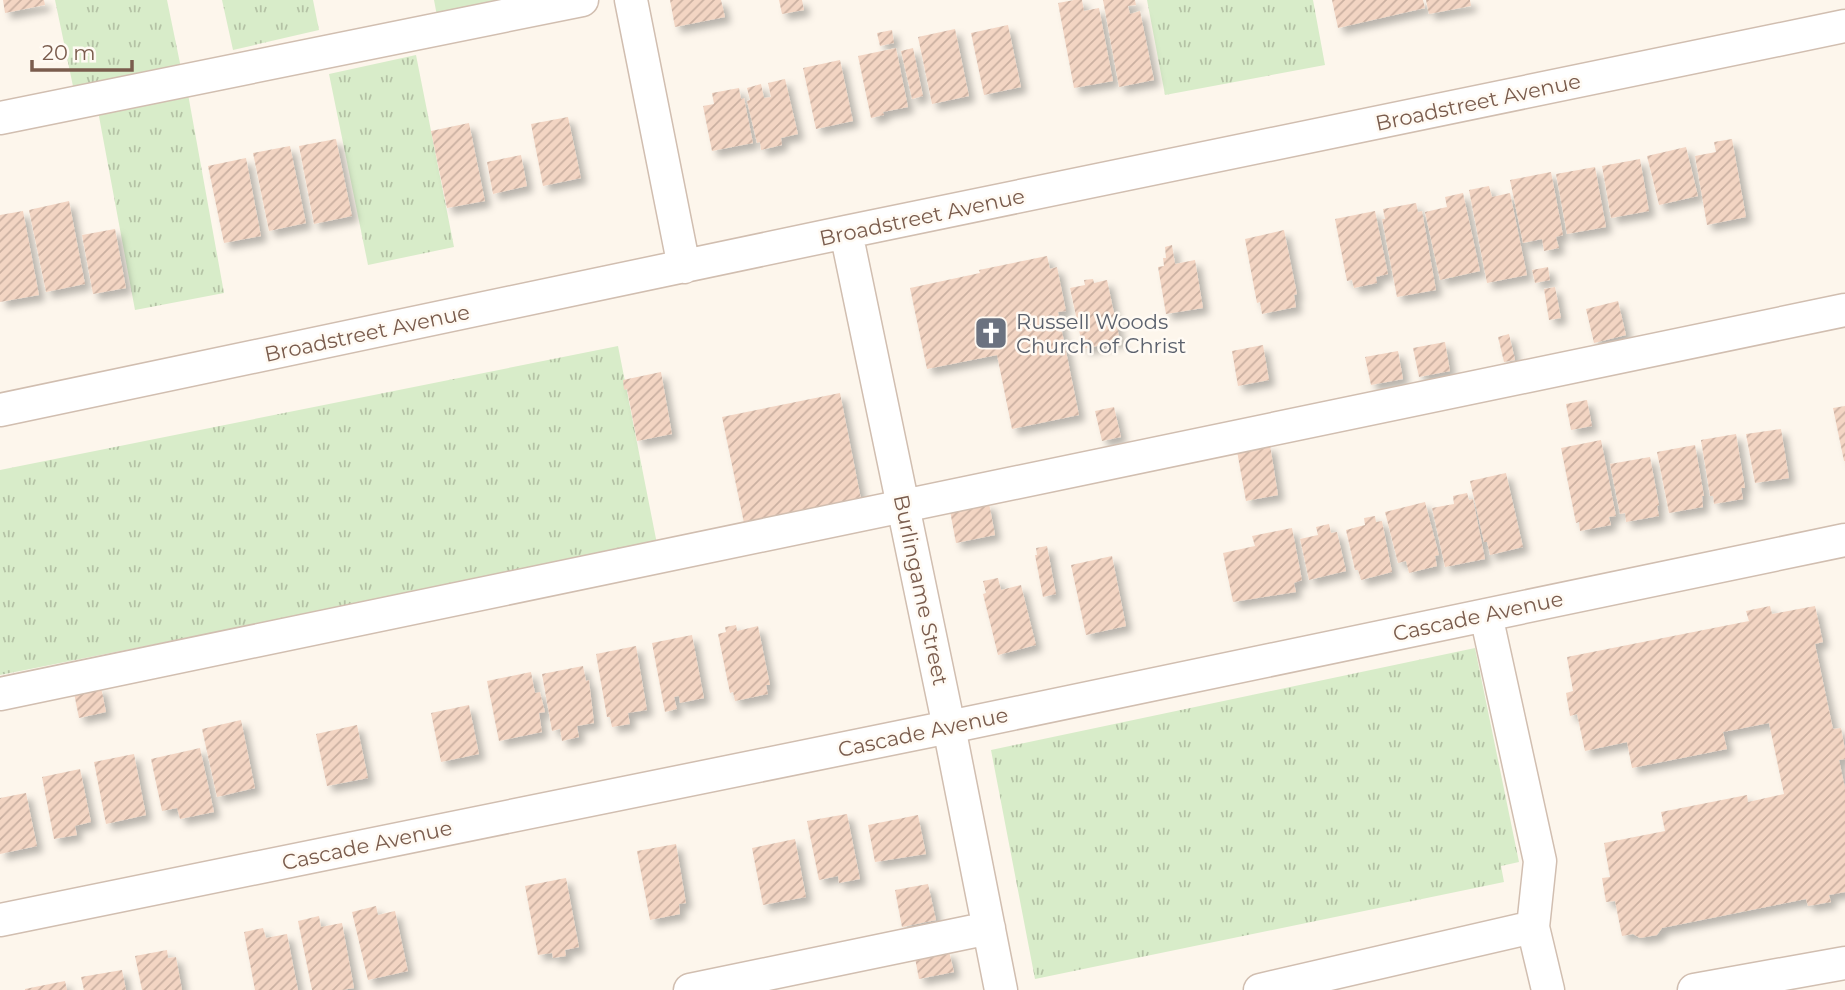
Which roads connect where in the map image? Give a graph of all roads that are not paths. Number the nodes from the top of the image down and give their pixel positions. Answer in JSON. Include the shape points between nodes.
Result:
{"nodes":[{"id":1,"x":582,"y":0,"type":"edge"},
{"id":2,"x":631,"y":0,"type":"edge"},
{"id":3,"x":1845,"y":26,"type":"edge"},
{"id":4,"x":0,"y":118,"type":"edge"},
{"id":5,"x":846,"y":232,"type":"junction"},
{"id":6,"x":684,"y":267,"type":"junction"},
{"id":7,"x":1845,"y":310,"type":"edge"},
{"id":8,"x":0,"y":410,"type":"edge"},
{"id":9,"x":903,"y":507,"type":"junction"},
{"id":10,"x":1845,"y":540,"type":"edge"},
{"id":11,"x":1486,"y":615,"type":"junction"},
{"id":12,"x":0,"y":694,"type":"edge"},
{"id":13,"x":949,"y":727,"type":"junction"},
{"id":14,"x":0,"y":920,"type":"edge"},
{"id":15,"x":1533,"y":927,"type":"junction"},
{"id":16,"x":989,"y":928,"type":"junction"},
{"id":17,"x":1845,"y":963,"type":"edge"},
{"id":18,"x":690,"y":990,"type":"edge"},
{"id":19,"x":1002,"y":990,"type":"edge"},
{"id":20,"x":1260,"y":990,"type":"edge"},
{"id":21,"x":1548,"y":990,"type":"edge"},
{"id":22,"x":1694,"y":990,"type":"edge"}],
"edges":[{"from":1,"to":4,"type":"street"},
{"from":2,"to":6,"type":"street"},
{"from":3,"to":5,"type":"street","name":"Broadstreet Avenue"},
{"from":5,"to":6,"type":"street","name":"Broadstreet Avenue"},
{"from":5,"to":9,"type":"street","name":"Burlingame Street"},
{"from":6,"to":8,"type":"street","name":"Broadstreet Avenue"},
{"from":7,"to":9,"type":"street"},
{"from":9,"to":12,"type":"street"},
{"from":9,"to":13,"type":"street","name":"Burlingame Street"},
{"from":10,"to":11,"type":"street","name":"Cascade Avenue"},
{"from":11,"to":13,"type":"street","name":"Cascade Avenue"},
{"from":11,"to":15,"type":"street","via":[[1540,861]]},
{"from":13,"to":14,"type":"street","name":"Cascade Avenue"},
{"from":13,"to":16,"type":"street","name":"Burlingame Street"},
{"from":15,"to":20,"type":"street"},
{"from":15,"to":21,"type":"street"},
{"from":16,"to":18,"type":"street"},
{"from":16,"to":19,"type":"street","name":"Burlingame Street"},
{"from":17,"to":22,"type":"street"}]}
